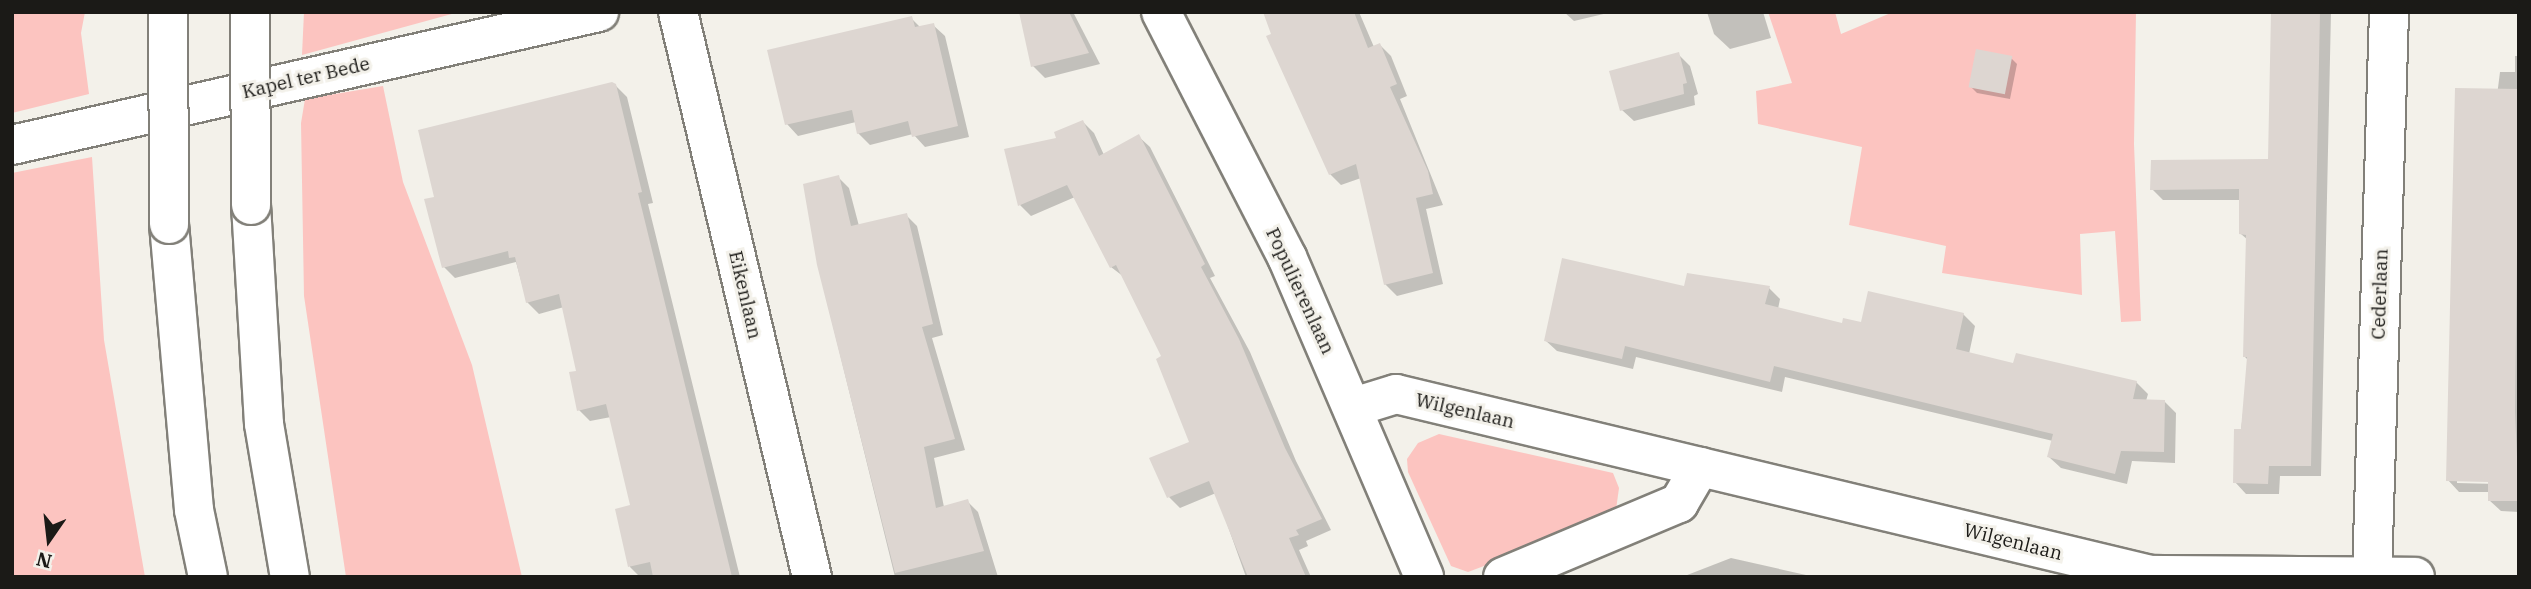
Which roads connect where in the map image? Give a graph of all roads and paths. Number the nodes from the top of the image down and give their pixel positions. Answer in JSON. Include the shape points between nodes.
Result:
{"nodes":[{"id":1,"x":168,"y":12,"type":"edge"},
{"id":2,"x":250,"y":12,"type":"edge"},
{"id":3,"x":599,"y":12,"type":"edge"},
{"id":4,"x":678,"y":12,"type":"edge"},
{"id":5,"x":1161,"y":12,"type":"edge"},
{"id":6,"x":2389,"y":12,"type":"edge"},
{"id":7,"x":12,"y":145,"type":"edge"},
{"id":8,"x":1354,"y":407,"type":"junction"},
{"id":9,"x":1700,"y":467,"type":"junction"},
{"id":10,"x":2372,"y":575,"type":"edge"},
{"id":11,"x":2151,"y":576,"type":"edge"},
{"id":12,"x":208,"y":577,"type":"edge"},
{"id":13,"x":290,"y":577,"type":"edge"},
{"id":14,"x":811,"y":577,"type":"edge"},
{"id":15,"x":1424,"y":577,"type":"edge"},
{"id":16,"x":1503,"y":577,"type":"edge"},
{"id":17,"x":2414,"y":577,"type":"edge"}],
"edges":[{"from":1,"to":12,"type":"main road","bridge":true,"via":[[169,224],[194,510]]},
{"from":2,"to":13,"type":"main road","bridge":true,"via":[[251,205],[264,424]]},
{"from":3,"to":7,"type":"main road","name":"Kapel ter Bede"},
{"from":4,"to":14,"type":"main road","name":"Eikenlaan"},
{"from":5,"to":8,"type":"main road","name":"Populierenlaan","via":[[1287,257]]},
{"from":6,"to":10,"type":"main road","name":"Cederlaan"},
{"from":8,"to":9,"type":"main road","name":"Wilgenlaan","via":[[1396,394]]},
{"from":8,"to":15,"type":"main road","name":"Populierenlaan"},
{"from":9,"to":11,"type":"main road","name":"Wilgenlaan"},
{"from":9,"to":16,"type":"main road","via":[[1679,503]]},
{"from":10,"to":11,"type":"main road","name":"Wilgenlaan"},
{"from":10,"to":17,"type":"main road","name":"Wilgenlaan"}]}
